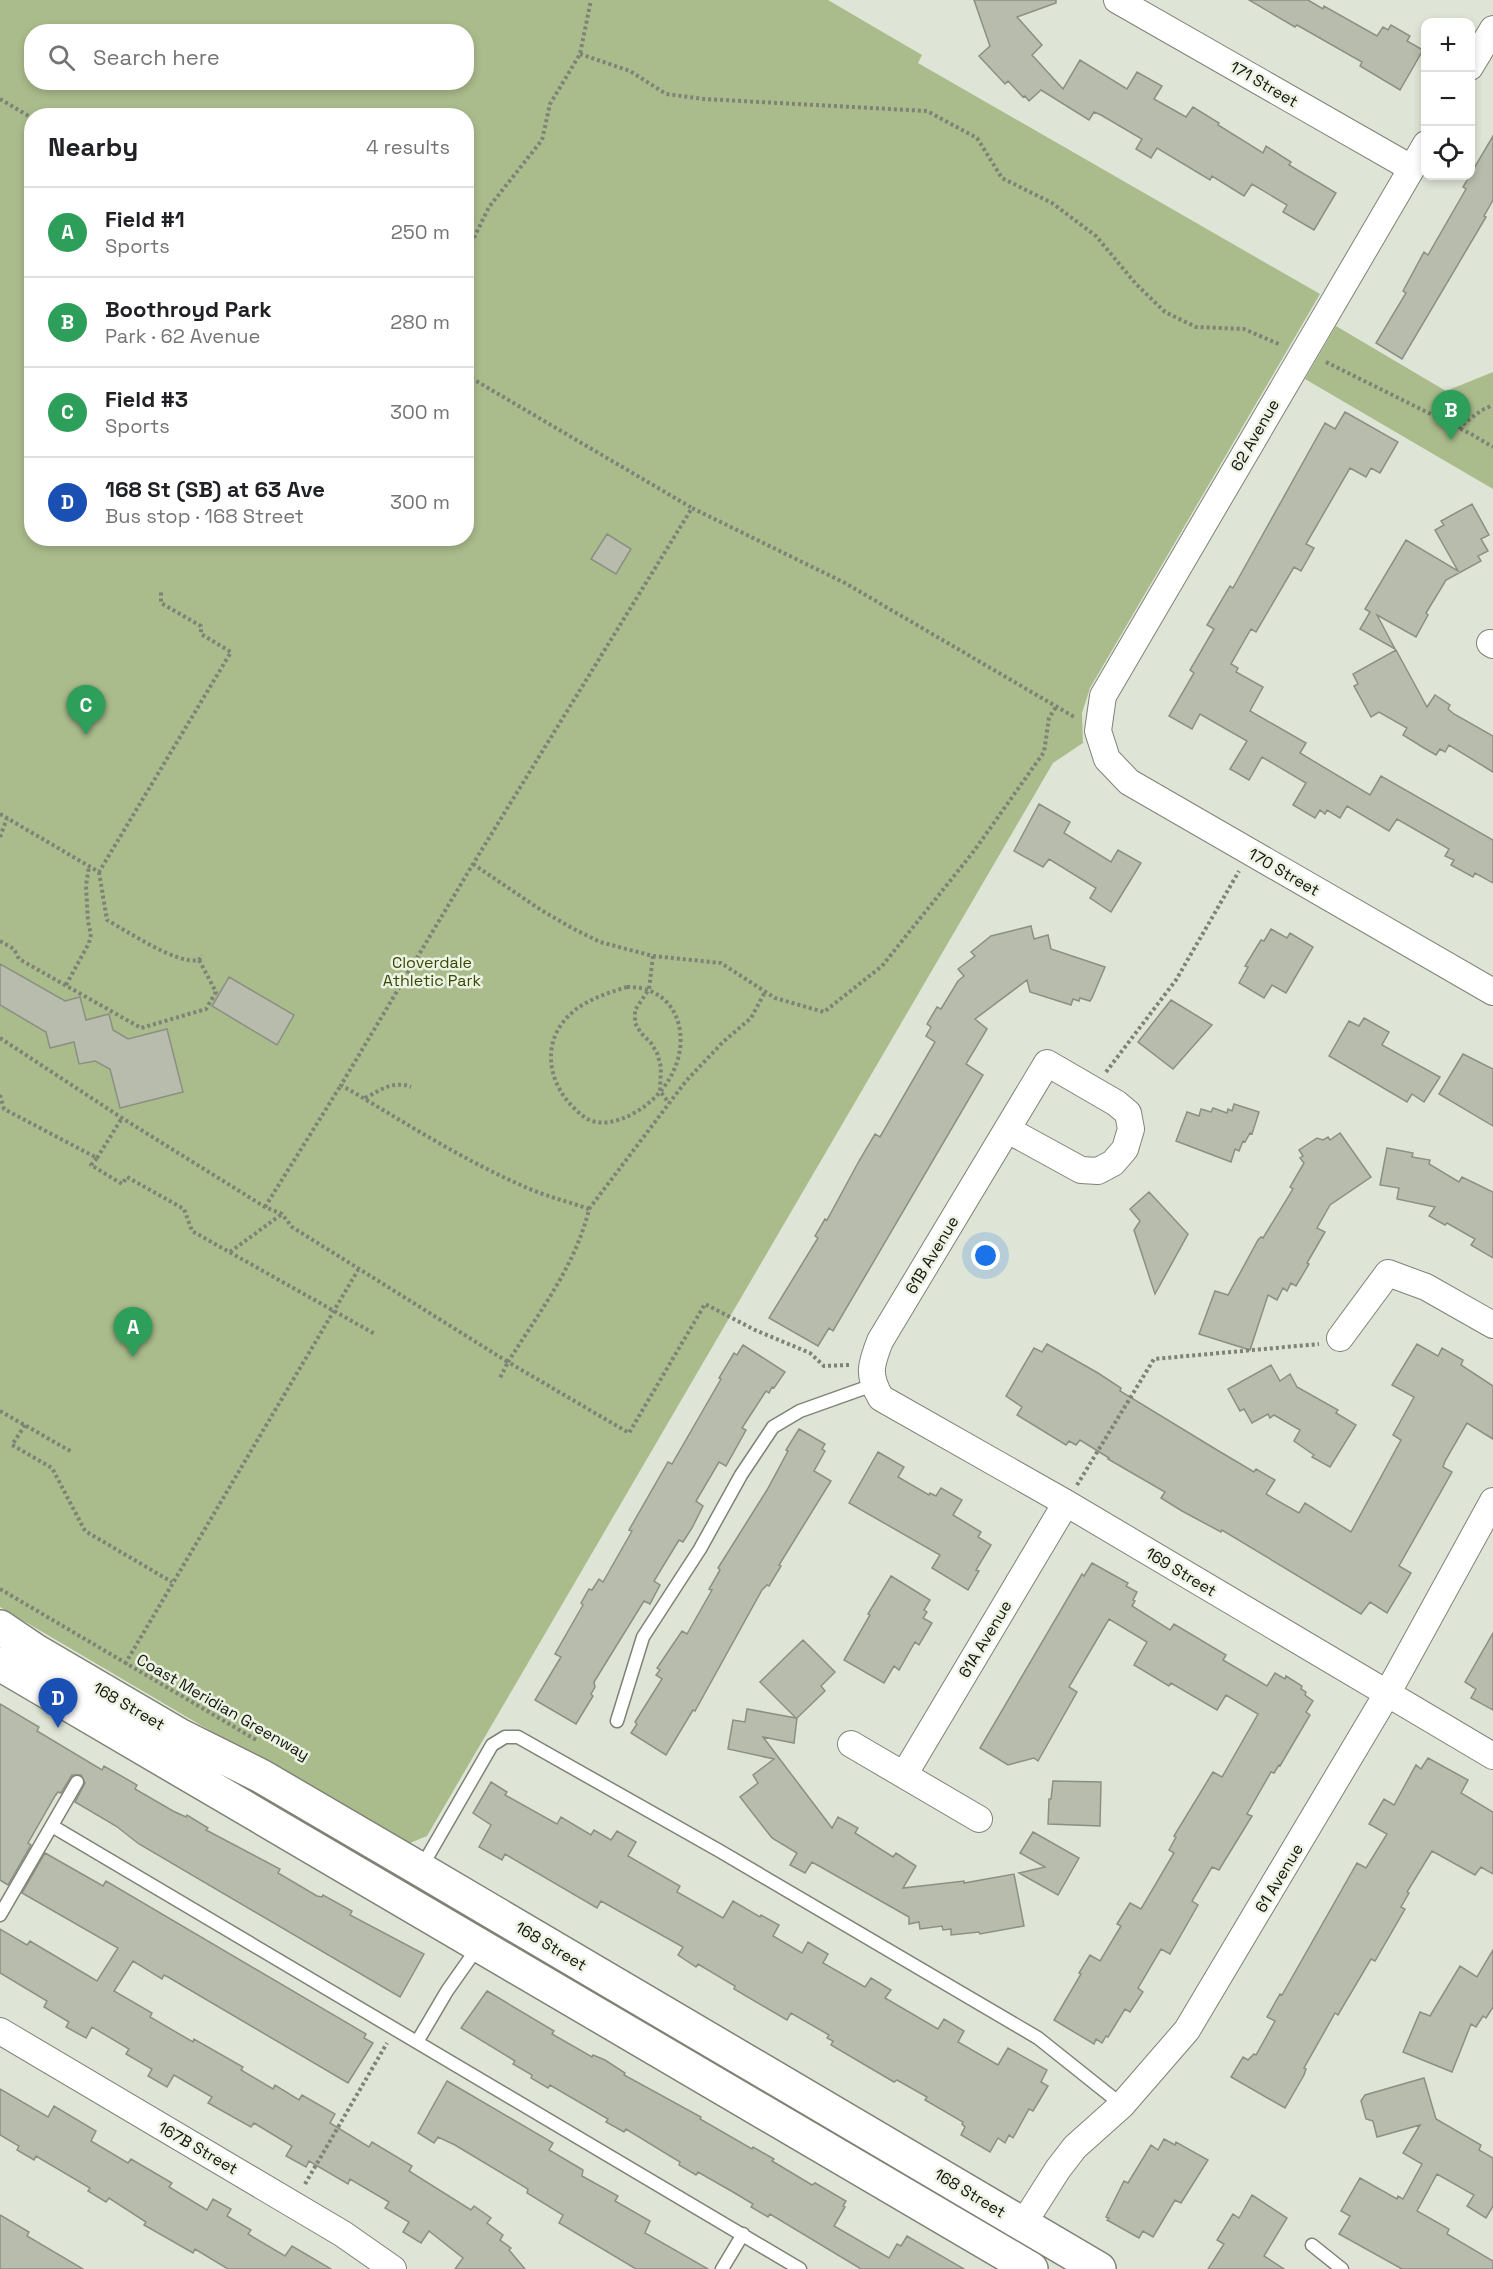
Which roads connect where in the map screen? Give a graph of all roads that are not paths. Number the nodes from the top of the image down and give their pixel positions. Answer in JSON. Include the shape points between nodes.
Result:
{"nodes":[{"id":1,"x":1117,"y":0,"type":"edge"},
{"id":2,"x":1493,"y":29,"type":"edge"},
{"id":3,"x":1475,"y":59,"type":"edge"},
{"id":4,"x":1421,"y":151,"type":"edge"},
{"id":5,"x":1411,"y":168,"type":"junction"},
{"id":6,"x":1098,"y":730,"type":"joint"},
{"id":7,"x":1493,"y":992,"type":"edge"},
{"id":8,"x":1008,"y":1130,"type":"junction"},
{"id":9,"x":1493,"y":1325,"type":"edge"},
{"id":10,"x":1340,"y":1338,"type":"road end"},
{"id":11,"x":873,"y":1385,"type":"junction"},
{"id":12,"x":1493,"y":1502,"type":"edge"},
{"id":13,"x":1066,"y":1503,"type":"junction"},
{"id":14,"x":0,"y":1627,"type":"edge"},
{"id":15,"x":0,"y":1664,"type":"edge"},
{"id":16,"x":1387,"y":1694,"type":"junction"},
{"id":17,"x":617,"y":1721,"type":"dead end"},
{"id":18,"x":851,"y":1744,"type":"dead end"},
{"id":19,"x":1493,"y":1756,"type":"edge"},
{"id":20,"x":904,"y":1775,"type":"junction"},
{"id":21,"x":77,"y":1782,"type":"dead end"},
{"id":22,"x":980,"y":1819,"type":"dead end"},
{"id":23,"x":52,"y":1826,"type":"junction"},
{"id":24,"x":420,"y":1869,"type":"junction"},
{"id":25,"x":0,"y":1915,"type":"edge"},
{"id":26,"x":479,"y":1946,"type":"junction"},
{"id":27,"x":0,"y":2031,"type":"edge"},
{"id":28,"x":417,"y":2042,"type":"junction"},
{"id":29,"x":1122,"y":2105,"type":"junction"},
{"id":30,"x":785,"y":2124,"type":"junction"},
{"id":31,"x":1023,"y":2224,"type":"junction"},
{"id":32,"x":743,"y":2234,"type":"junction"},
{"id":33,"x":1312,"y":2245,"type":"dead end"},
{"id":34,"x":1010,"y":2264,"type":"edge"},
{"id":35,"x":393,"y":2269,"type":"edge"},
{"id":36,"x":722,"y":2269,"type":"edge"},
{"id":37,"x":800,"y":2269,"type":"edge"},
{"id":38,"x":1067,"y":2269,"type":"edge"},
{"id":39,"x":1099,"y":2269,"type":"edge"},
{"id":40,"x":1342,"y":2269,"type":"edge"}],
"edges":[{"from":1,"to":5,"type":"street","name":"171 Street"},
{"from":2,"to":3,"type":"street"},
{"from":4,"to":5,"type":"street","name":"62 Avenue"},
{"from":5,"to":6,"type":"street","name":"62 Avenue","via":[[1103,696]]},
{"from":6,"to":7,"type":"street","name":"170 Street","via":[[1107,759],[1129,782]]},
{"from":8,"to":8,"type":"street","name":"61B Avenue","via":[[1047,1063],[1116,1103],[1128,1113],[1131,1129],[1125,1149],[1113,1163],[1098,1171],[1081,1170]]},
{"from":8,"to":11,"type":"street","name":"61B Avenue","via":[[880,1341],[871,1365]]},
{"from":9,"to":10,"type":"street","via":[[1426,1287],[1388,1273]]},
{"from":11,"to":13,"type":"street","name":"169 Street","via":[[881,1398],[895,1407]]},
{"from":11,"to":17,"type":"lane","via":[[800,1411],[773,1427],[643,1637]]},
{"from":12,"to":16,"type":"street","name":"61 Avenue"},
{"from":13,"to":16,"type":"street","name":"169 Street"},
{"from":13,"to":20,"type":"street","name":"61A Avenue"},
{"from":14,"to":24,"type":"main road","name":"168 Street","via":[[179,1735],[261,1776]]},
{"from":15,"to":26,"type":"main road","name":"168 Street"},
{"from":16,"to":19,"type":"street","name":"169 Street"},
{"from":16,"to":29,"type":"street","name":"61 Avenue","via":[[1187,2030]]},
{"from":18,"to":20,"type":"street"},
{"from":20,"to":22,"type":"street"},
{"from":21,"to":23,"type":"lane"},
{"from":23,"to":25,"type":"lane"},
{"from":23,"to":28,"type":"lane"},
{"from":24,"to":29,"type":"lane","via":[[492,1745],[505,1737],[518,1737],[1038,2038]]},
{"from":24,"to":31,"type":"main road","name":"168 Street"},
{"from":26,"to":28,"type":"lane"},
{"from":26,"to":30,"type":"main road","name":"168 Street"},
{"from":27,"to":35,"type":"street","name":"167B Street","via":[[343,2234]]},
{"from":28,"to":32,"type":"lane"},
{"from":29,"to":31,"type":"street","name":"61 Avenue","via":[[1075,2147]]},
{"from":30,"to":31,"type":"main road","via":[[849,2145],[994,2227],[1014,2228]]},
{"from":30,"to":34,"type":"main road","name":"168 Street"},
{"from":31,"to":39,"type":"main road","name":"168 Street"},
{"from":32,"to":36,"type":"lane"},
{"from":32,"to":37,"type":"lane"},
{"from":33,"to":40,"type":"lane"},
{"from":34,"to":38,"type":"main road","via":[[1011,2249],[1024,2248]]}]}
